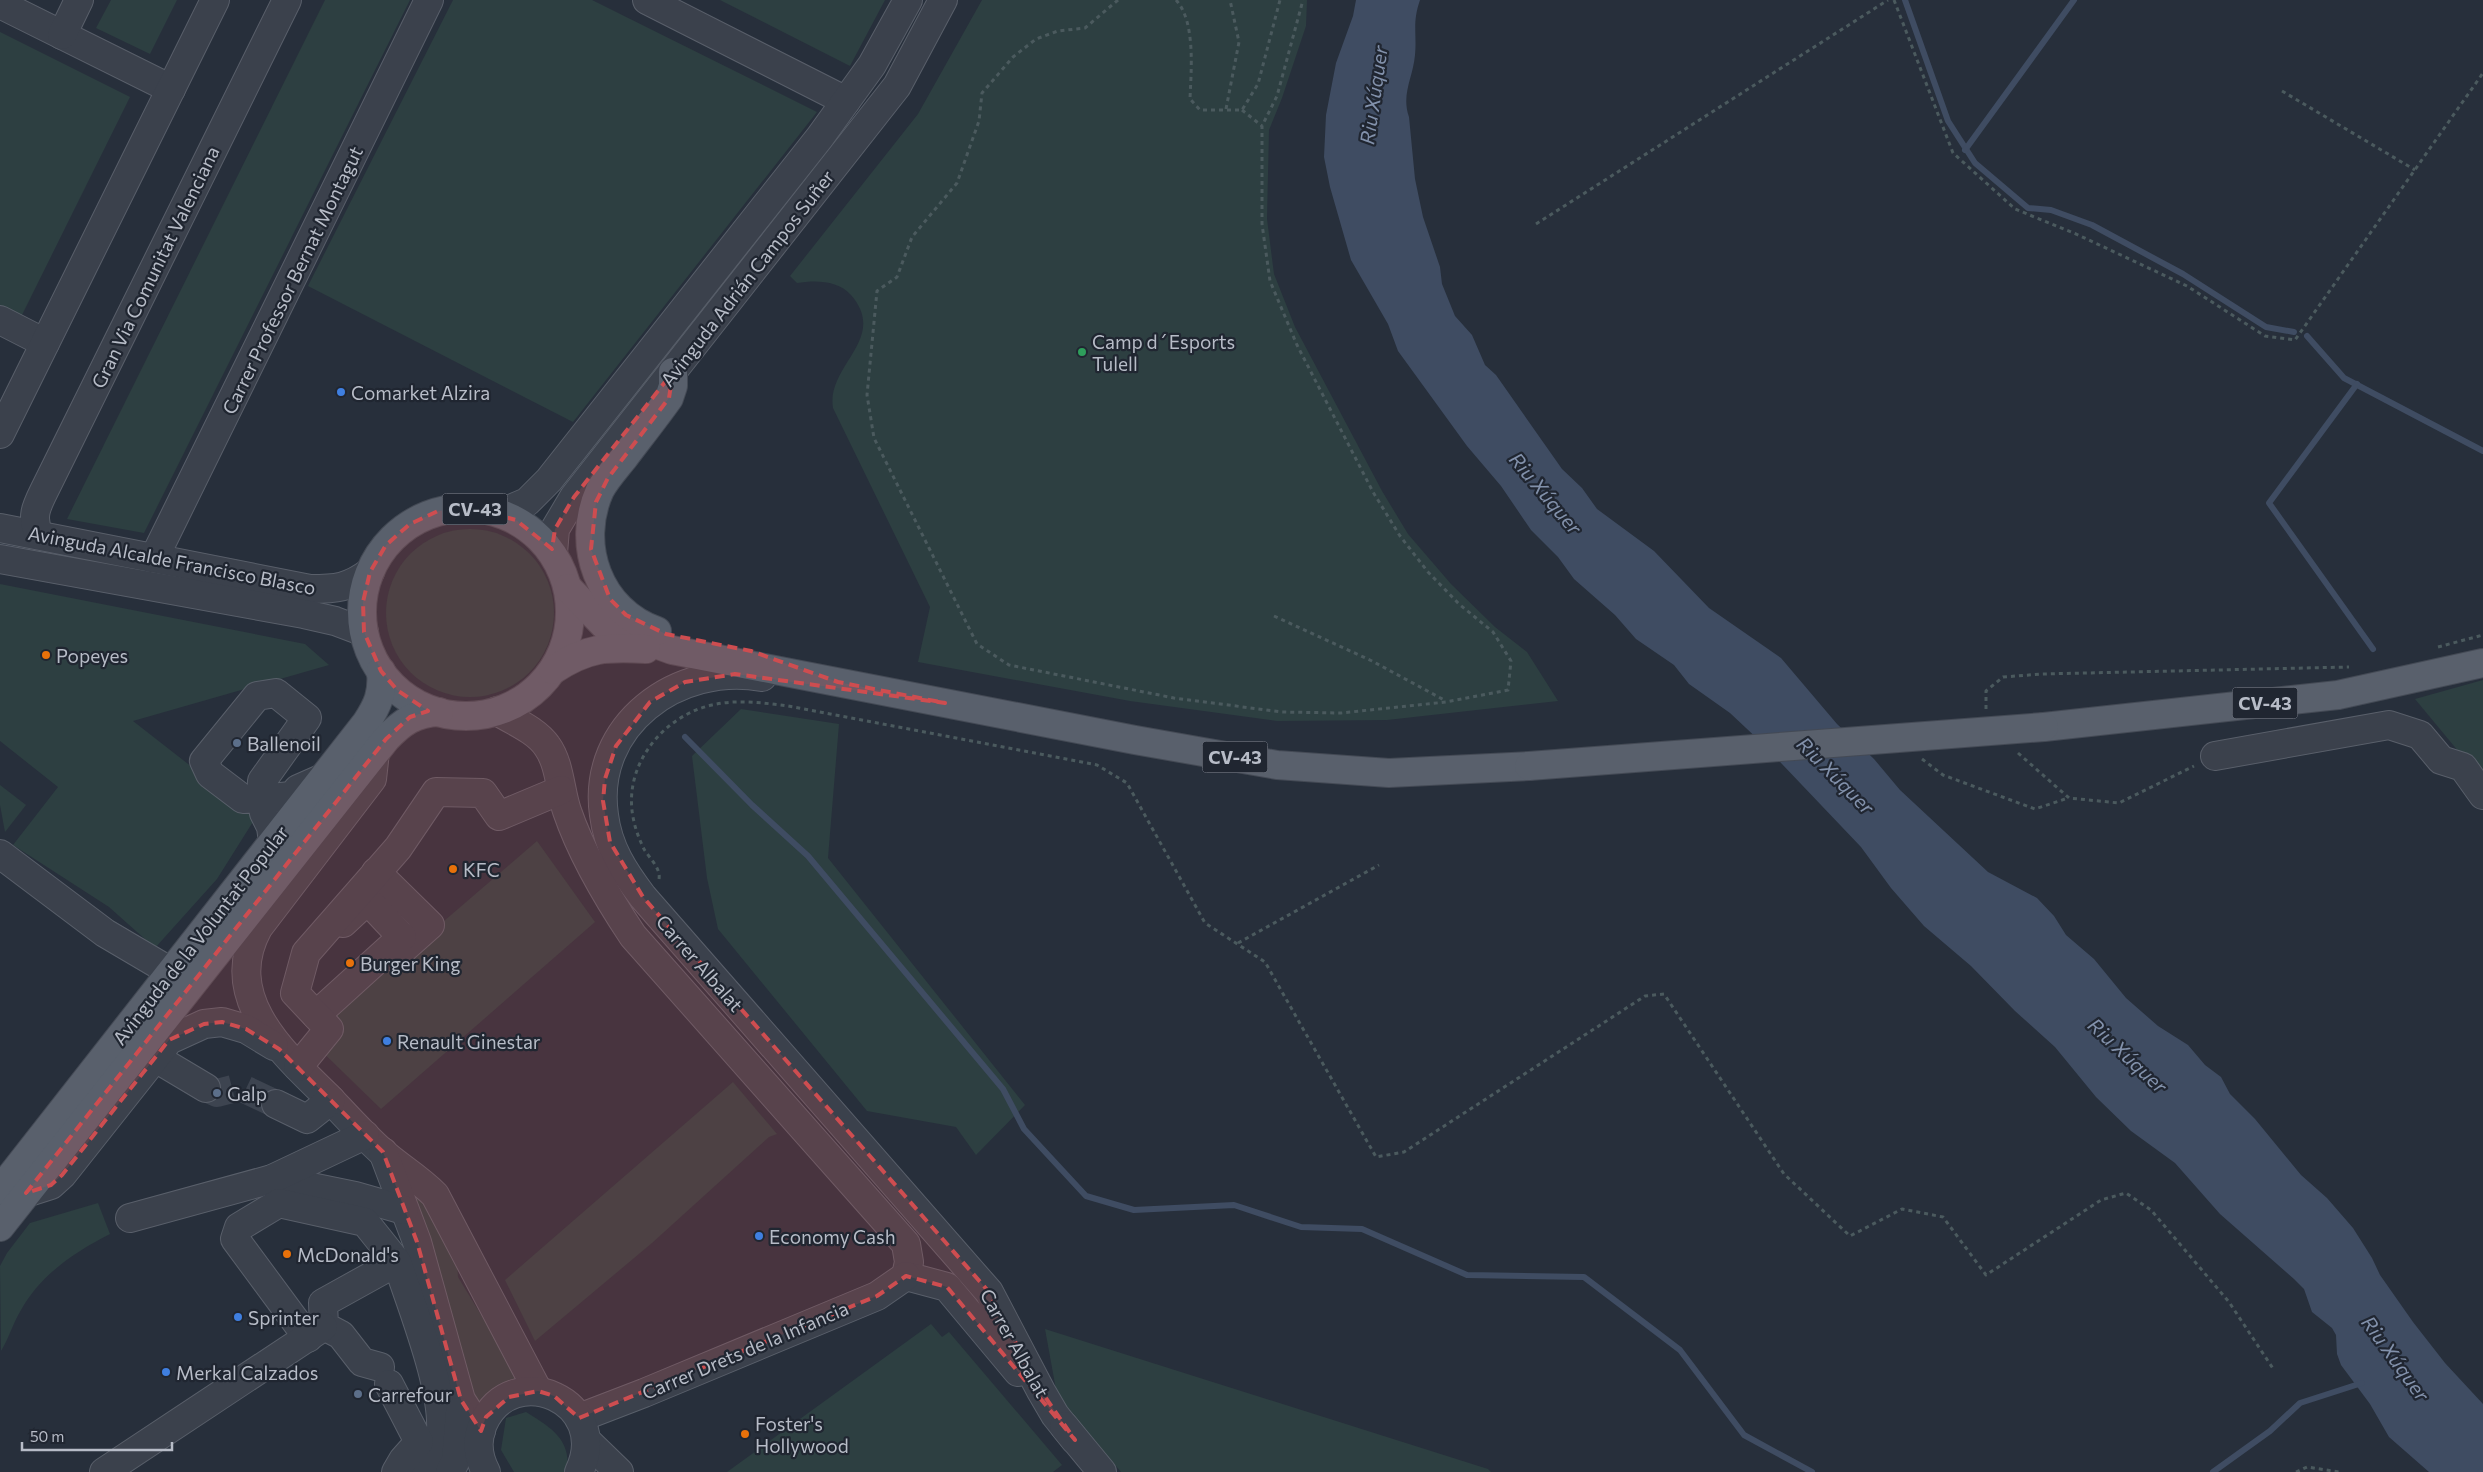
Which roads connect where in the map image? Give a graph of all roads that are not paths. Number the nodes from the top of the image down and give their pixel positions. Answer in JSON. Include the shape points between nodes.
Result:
{"nodes":[{"id":1,"x":79,"y":0,"type":"edge"},
{"id":2,"x":215,"y":0,"type":"edge"},
{"id":3,"x":287,"y":0,"type":"edge"},
{"id":4,"x":429,"y":0,"type":"edge"},
{"id":5,"x":647,"y":0,"type":"edge"},
{"id":6,"x":908,"y":0,"type":"edge"},
{"id":7,"x":943,"y":0,"type":"edge"},
{"id":8,"x":0,"y":4,"type":"edge"},
{"id":9,"x":62,"y":35,"type":"junction"},
{"id":10,"x":171,"y":89,"type":"junction"},
{"id":11,"x":846,"y":101,"type":"junction"},
{"id":12,"x":0,"y":320,"type":"edge"},
{"id":13,"x":45,"y":343,"type":"junction"},
{"id":14,"x":673,"y":372,"type":"junction"},
{"id":15,"x":0,"y":434,"type":"edge"},
{"id":16,"x":500,"y":513,"type":"junction"},
{"id":17,"x":0,"y":528,"type":"edge"},
{"id":18,"x":39,"y":535,"type":"junction"},
{"id":19,"x":553,"y":553,"type":"junction"},
{"id":20,"x":152,"y":558,"type":"junction"},
{"id":21,"x":0,"y":559,"type":"edge"},
{"id":22,"x":370,"y":572,"type":"junction"},
{"id":23,"x":568,"y":588,"type":"junction"},
{"id":24,"x":364,"y":632,"type":"junction"},
{"id":25,"x":672,"y":650,"type":"junction"},
{"id":26,"x":2483,"y":663,"type":"edge"},
{"id":27,"x":553,"y":670,"type":"junction"},
{"id":28,"x":381,"y":671,"type":"junction"},
{"id":29,"x":838,"y":682,"type":"junction"},
{"id":30,"x":945,"y":703,"type":"junction"},
{"id":31,"x":497,"y":711,"type":"junction"},
{"id":32,"x":439,"y":712,"type":"junction"},
{"id":33,"x":375,"y":752,"type":"junction"},
{"id":34,"x":2215,"y":756,"type":"road end"},
{"id":35,"x":324,"y":777,"type":"junction"},
{"id":36,"x":561,"y":790,"type":"junction"},
{"id":37,"x":2483,"y":794,"type":"edge"},
{"id":38,"x":273,"y":842,"type":"junction"},
{"id":39,"x":0,"y":854,"type":"edge"},
{"id":40,"x":376,"y":872,"type":"junction"},
{"id":41,"x":321,"y":936,"type":"junction"},
{"id":42,"x":161,"y":966,"type":"dead end"},
{"id":43,"x":319,"y":1018,"type":"junction"},
{"id":44,"x":154,"y":1057,"type":"junction"},
{"id":45,"x":288,"y":1058,"type":"junction"},
{"id":46,"x":206,"y":1088,"type":"tunnel mouth"},
{"id":47,"x":330,"y":1100,"type":"junction"},
{"id":48,"x":276,"y":1104,"type":"tunnel mouth"},
{"id":49,"x":374,"y":1144,"type":"junction"},
{"id":50,"x":272,"y":1180,"type":"junction"},
{"id":51,"x":10,"y":1183,"type":"edge"},
{"id":52,"x":404,"y":1210,"type":"junction"},
{"id":53,"x":130,"y":1218,"type":"dead end"},
{"id":54,"x":0,"y":1227,"type":"edge"},
{"id":55,"x":397,"y":1262,"type":"junction"},
{"id":56,"x":906,"y":1276,"type":"junction"},
{"id":57,"x":316,"y":1332,"type":"junction"},
{"id":58,"x":538,"y":1391,"type":"junction"},
{"id":59,"x":461,"y":1400,"type":"junction"},
{"id":60,"x":583,"y":1429,"type":"junction"},
{"id":61,"x":1075,"y":1440,"type":"junction"},
{"id":62,"x":482,"y":1451,"type":"edge"},
{"id":63,"x":104,"y":1472,"type":"edge"},
{"id":64,"x":396,"y":1472,"type":"edge"},
{"id":65,"x":422,"y":1472,"type":"edge"},
{"id":66,"x":450,"y":1472,"type":"edge"},
{"id":67,"x":462,"y":1472,"type":"edge"},
{"id":68,"x":579,"y":1472,"type":"edge"},
{"id":69,"x":619,"y":1472,"type":"edge"},
{"id":70,"x":1102,"y":1472,"type":"edge"}],
"edges":[{"from":1,"to":9,"type":"street"},
{"from":2,"to":10,"type":"street"},
{"from":3,"to":18,"type":"street","name":"Gran Via Comunitat Valenciana","via":[[44,490],[34,512]]},
{"from":4,"to":20,"type":"street","name":"Carrer Professor Bernat Montagut"},
{"from":5,"to":11,"type":"street"},
{"from":6,"to":11,"type":"street","name":"Avinguda Adrián Campos Suñer","via":[[872,65]]},
{"from":7,"to":14,"type":"street","name":"Avinguda Adrián Campos Suñer","via":[[897,86]]},
{"from":8,"to":9,"type":"street"},
{"from":9,"to":10,"type":"street"},
{"from":10,"to":13,"type":"street"},
{"from":11,"to":16,"type":"street","name":"Avinguda Adrián Campos Suñer","via":[[549,480],[527,502]]},
{"from":12,"to":13,"type":"street"},
{"from":13,"to":15,"type":"street"},
{"from":14,"to":19,"type":"street","name":"Avinguda Adrián Campos Suñer","via":[[562,515],[555,529]]},
{"from":14,"to":29,"type":"main road","via":[[673,386],[668,398],[608,478],[596,502],[591,549],[600,583],[626,615],[645,627],[750,651]]},
{"from":16,"to":19,"type":"main road","number":"CV-43","via":[[530,529]]},
{"from":16,"to":22,"type":"main road","number":"CV-43","via":[[470,508],[438,511],[410,524],[386,545]]},
{"from":17,"to":18,"type":"street","name":"Avinguda Alcalde Francisco Blasco"},
{"from":18,"to":20,"type":"street","name":"Avinguda Alcalde Francisco Blasco"},
{"from":19,"to":23,"type":"main road","number":"CV-43"},
{"from":20,"to":22,"type":"street","name":"Avinguda Alcalde Francisco Blasco","via":[[310,589],[338,589],[358,582]]},
{"from":21,"to":24,"type":"street","name":"Avinguda Alcalde Francisco Blasco","via":[[304,614]]},
{"from":22,"to":24,"type":"main road","number":"CV-43","via":[[362,602]]},
{"from":23,"to":25,"type":"main road","number":"CV-43","via":[[604,625]]},
{"from":23,"to":27,"type":"main road","number":"CV-43","via":[[568,630]]},
{"from":24,"to":28,"type":"main road","number":"CV-43"},
{"from":25,"to":27,"type":"main road","number":"CV-43","via":[[590,650]]},
{"from":25,"to":29,"type":"main road","number":"CV-43"},
{"from":26,"to":30,"type":"main road","number":"CV-43","bridge":true,"via":[[2338,695],[2044,727],[1529,766],[1389,773],[1277,765]]},
{"from":27,"to":31,"type":"main road","number":"CV-43","via":[[538,688],[519,702]]},
{"from":28,"to":32,"type":"main road","number":"CV-43","via":[[397,690],[416,703]]},
{"from":28,"to":35,"type":"main road","name":"Avinguda de la Voluntat Popular","via":[[382,687],[376,708]]},
{"from":29,"to":30,"type":"main road","number":"CV-43"},
{"from":30,"to":61,"type":"street","name":"Carrer Albalat","via":[[818,688],[735,674],[685,682],[661,694],[634,718],[616,746],[605,779],[604,815],[610,842],[625,874],[642,897],[989,1292],[1041,1391]]},
{"from":31,"to":32,"type":"main road","number":"CV-43","via":[[468,716]]},
{"from":31,"to":36,"type":"street","name":"Carrer Albalat","via":[[547,745]]},
{"from":32,"to":33,"type":"main road","name":"Avinguda de la Voluntat Popular","via":[[410,717]]},
{"from":33,"to":45,"type":"street","via":[[372,779],[251,940],[247,979],[256,1015]]},
{"from":33,"to":51,"type":"main road","name":"Avinguda de la Voluntat Popular"},
{"from":34,"to":37,"type":"street","via":[[2389,724],[2420,735],[2441,760],[2463,767]]},
{"from":35,"to":38,"type":"main road","name":"Avinguda de la Voluntat Popular"},
{"from":35,"to":38,"type":"street","via":[[298,789],[292,796],[261,798]]},
{"from":36,"to":40,"type":"street","via":[[499,816],[483,793],[436,792],[398,848]]},
{"from":36,"to":56,"type":"street","name":"Carrer Albalat","via":[[583,850],[633,936],[906,1244],[909,1262]]},
{"from":38,"to":51,"type":"main road","name":"Avinguda de la Voluntat Popular"},
{"from":39,"to":42,"type":"street","via":[[105,934]]},
{"from":40,"to":41,"type":"street"},
{"from":40,"to":43,"type":"street","via":[[430,925]]},
{"from":41,"to":43,"type":"street","via":[[306,953],[295,993]]},
{"from":41,"to":43,"type":"street","via":[[327,937],[358,909],[370,903],[402,937]]},
{"from":43,"to":45,"type":"street","via":[[329,1029]]},
{"from":44,"to":45,"type":"street","name":"Avinguda de la Voluntat Popular","via":[[169,1040],[184,1031],[222,1022],[246,1029]]},
{"from":44,"to":46,"type":"street"},
{"from":44,"to":51,"type":"street","name":"Avinguda de la Voluntat Popular","via":[[51,1185]]},
{"from":45,"to":47,"type":"street"},
{"from":47,"to":48,"type":"street","via":[[307,1119]]},
{"from":47,"to":49,"type":"street"},
{"from":49,"to":50,"type":"street"},
{"from":49,"to":52,"type":"street"},
{"from":49,"to":58,"type":"street","via":[[418,1177],[435,1195]]},
{"from":50,"to":52,"type":"street","via":[[355,1196]]},
{"from":50,"to":53,"type":"street"},
{"from":51,"to":54,"type":"main road","name":"Avinguda de la Voluntat Popular"},
{"from":52,"to":59,"type":"street","via":[[417,1242]]},
{"from":55,"to":57,"type":"street","via":[[323,1303]]},
{"from":55,"to":57,"type":"street","via":[[365,1222],[279,1203],[239,1228],[236,1239]]},
{"from":55,"to":65,"type":"street","via":[[438,1393],[440,1438]]},
{"from":56,"to":60,"type":"street","name":"Carrer Drets de la Infancia","via":[[877,1296],[644,1393]]},
{"from":56,"to":61,"type":"street","name":"Carrer Albalat","via":[[947,1287]]},
{"from":57,"to":63,"type":"street"},
{"from":57,"to":64,"type":"street","via":[[341,1335],[362,1362],[384,1375],[419,1442]]},
{"from":58,"to":60,"type":"street","via":[[562,1400]]},
{"from":58,"to":62,"type":"street","via":[[523,1392],[496,1405],[486,1417]]},
{"from":59,"to":62,"type":"street"},
{"from":59,"to":66,"type":"street","via":[[456,1460]]},
{"from":60,"to":68,"type":"street","via":[[585,1459]]},
{"from":60,"to":69,"type":"street"},
{"from":61,"to":70,"type":"street","name":"Carrer Albalat"},
{"from":62,"to":67,"type":"street"}]}
